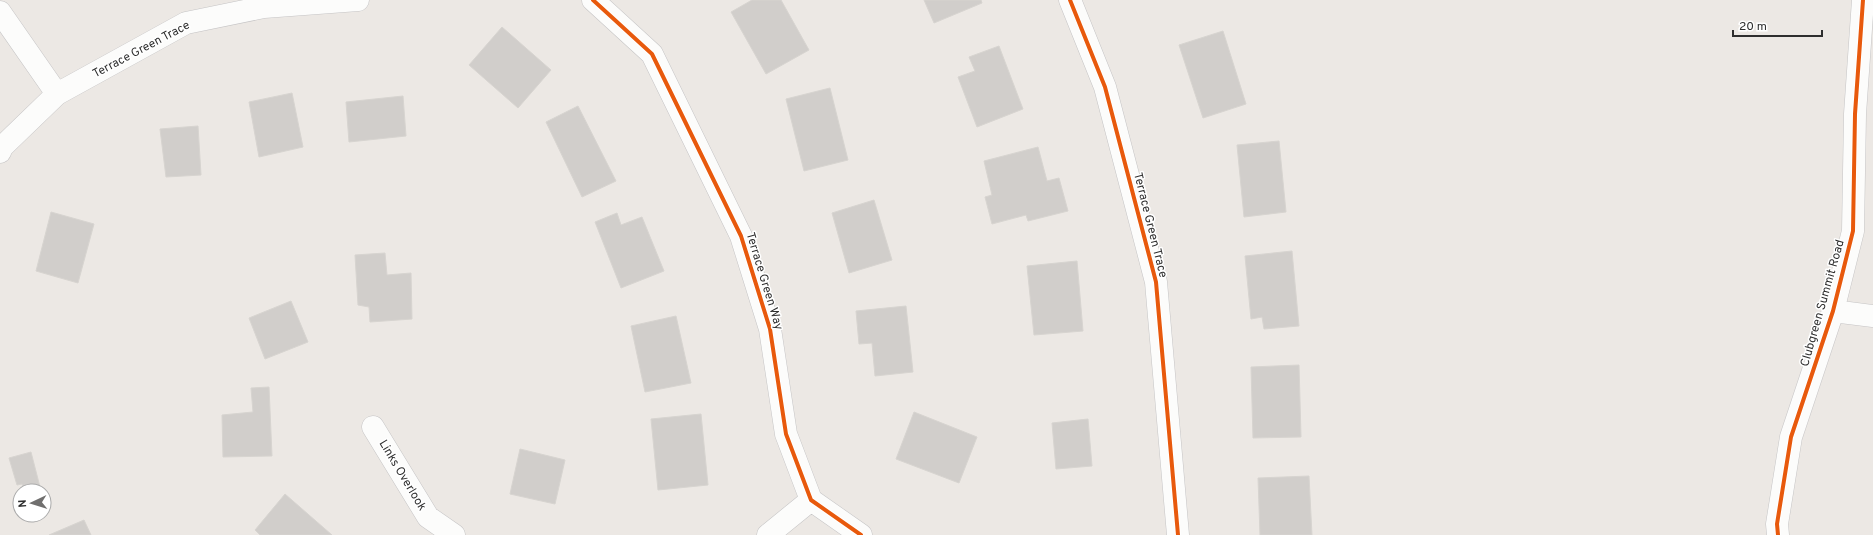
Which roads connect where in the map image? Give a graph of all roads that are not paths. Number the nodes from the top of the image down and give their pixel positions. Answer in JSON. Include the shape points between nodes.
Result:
{"nodes":[{"id":1,"x":358,"y":0,"type":"edge"},
{"id":2,"x":594,"y":0,"type":"edge"},
{"id":3,"x":1070,"y":0,"type":"edge"},
{"id":4,"x":1863,"y":0,"type":"edge"},
{"id":5,"x":0,"y":12,"type":"edge"},
{"id":6,"x":57,"y":94,"type":"junction"},
{"id":7,"x":0,"y":152,"type":"edge"},
{"id":8,"x":1833,"y":311,"type":"junction"},
{"id":9,"x":1873,"y":316,"type":"edge"},
{"id":10,"x":374,"y":428,"type":"dead end"},
{"id":11,"x":811,"y":500,"type":"junction"},
{"id":12,"x":454,"y":535,"type":"edge"},
{"id":13,"x":768,"y":535,"type":"edge"},
{"id":14,"x":861,"y":535,"type":"edge"},
{"id":15,"x":1178,"y":535,"type":"edge"},
{"id":16,"x":1778,"y":535,"type":"edge"}],
"edges":[{"from":1,"to":6,"type":"street","name":"Terrace Green Trace","via":[[264,8],[186,23]]},
{"from":2,"to":11,"type":"street","name":"Terrace Green Way","via":[[652,54],[741,236],[770,329],[786,434]]},
{"from":3,"to":15,"type":"street","name":"Terrace Green Trace","via":[[1105,87],[1156,282]]},
{"from":4,"to":8,"type":"street","name":"Clubgreen Summit Road","via":[[1855,114],[1853,232]]},
{"from":5,"to":6,"type":"street"},
{"from":6,"to":7,"type":"street","name":"Terrace Green Trace","via":[[2,147]]},
{"from":8,"to":9,"type":"street"},
{"from":8,"to":16,"type":"street","name":"Clubgreen Summit Road","via":[[1791,437],[1777,524]]},
{"from":10,"to":12,"type":"street","name":"Links Overlook","via":[[428,517]]},
{"from":11,"to":13,"type":"street"},
{"from":11,"to":14,"type":"street"}]}
